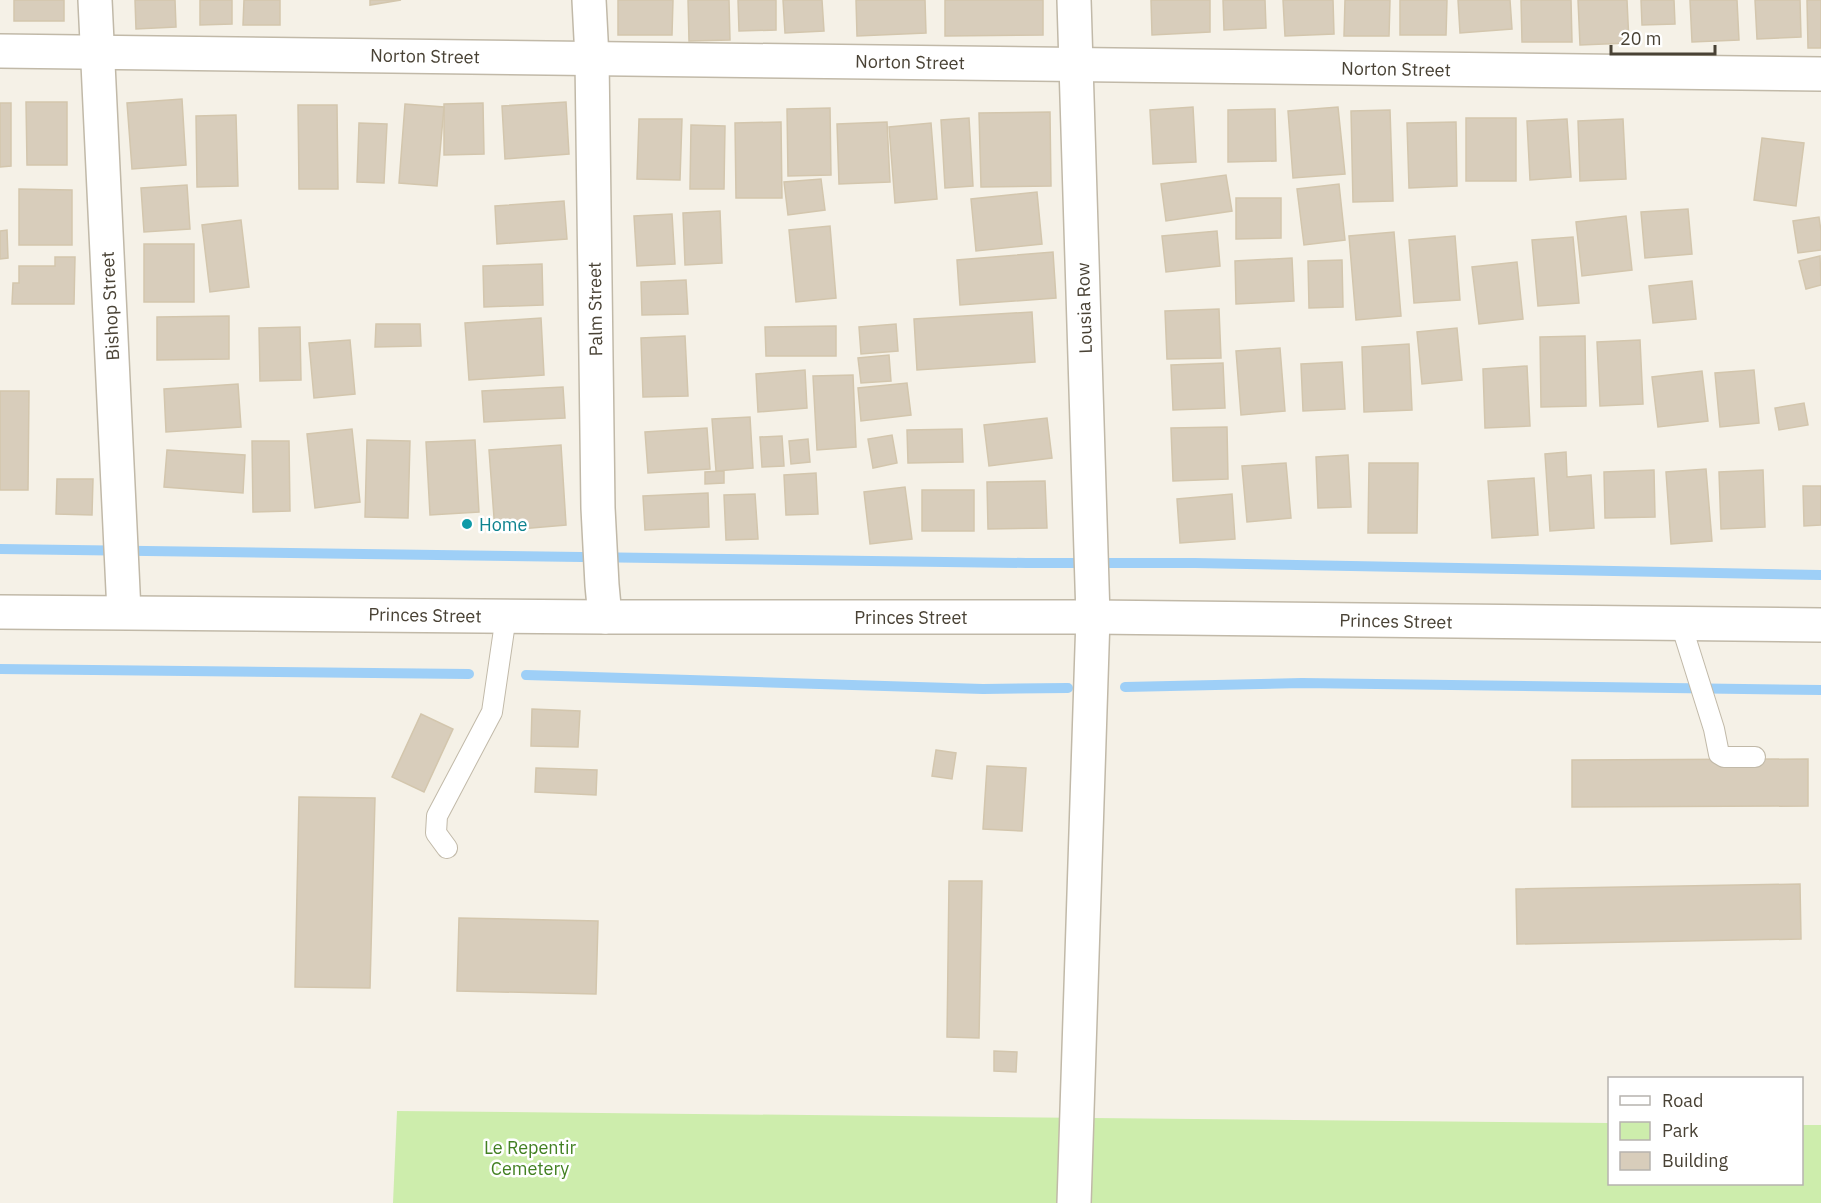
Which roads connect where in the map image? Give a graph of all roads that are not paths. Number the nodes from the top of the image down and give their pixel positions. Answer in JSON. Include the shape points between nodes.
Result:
{"nodes":[{"id":1,"x":95,"y":0,"type":"edge"},
{"id":2,"x":589,"y":0,"type":"edge"},
{"id":3,"x":1074,"y":0,"type":"edge"},
{"id":4,"x":0,"y":51,"type":"edge"},
{"id":5,"x":97,"y":52,"type":"junction"},
{"id":6,"x":592,"y":58,"type":"junction"},
{"id":7,"x":1077,"y":65,"type":"junction"},
{"id":8,"x":1821,"y":74,"type":"edge"},
{"id":9,"x":124,"y":597,"type":"junction"},
{"id":10,"x":603,"y":601,"type":"junction"},
{"id":11,"x":1093,"y":604,"type":"junction"},
{"id":12,"x":0,"y":612,"type":"edge"},
{"id":13,"x":506,"y":616,"type":"junction"},
{"id":14,"x":1681,"y":624,"type":"junction"},
{"id":15,"x":1821,"y":625,"type":"edge"},
{"id":16,"x":1755,"y":757,"type":"dead end"},
{"id":17,"x":447,"y":848,"type":"dead end"},
{"id":18,"x":1074,"y":1203,"type":"edge"}],
"edges":[{"from":1,"to":5,"type":"street","name":"Bishop Street"},
{"from":2,"to":6,"type":"street","name":"Palm Street"},
{"from":3,"to":7,"type":"street","name":"Lousia Row"},
{"from":4,"to":5,"type":"street","name":"Norton Street"},
{"from":5,"to":6,"type":"street","name":"Norton Street"},
{"from":5,"to":9,"type":"street","name":"Bishop Street"},
{"from":6,"to":7,"type":"street","name":"Norton Street"},
{"from":6,"to":10,"type":"street","name":"Palm Street","via":[[597,508]]},
{"from":7,"to":8,"type":"street","name":"Norton Street"},
{"from":7,"to":11,"type":"street","name":"Lousia Row"},
{"from":9,"to":12,"type":"street","name":"Princes Street"},
{"from":9,"to":13,"type":"street","name":"Princes Street"},
{"from":10,"to":11,"type":"street","name":"Princes Street"},
{"from":10,"to":13,"type":"street","name":"Princes Street"},
{"from":11,"to":14,"type":"street","name":"Princes Street"},
{"from":11,"to":18,"type":"street","name":"Lousia Row"},
{"from":13,"to":17,"type":"lane","via":[[492,712],[437,816],[435,833]]},
{"from":14,"to":15,"type":"street","name":"Princes Street"},
{"from":14,"to":16,"type":"lane","via":[[1720,757]]}]}
